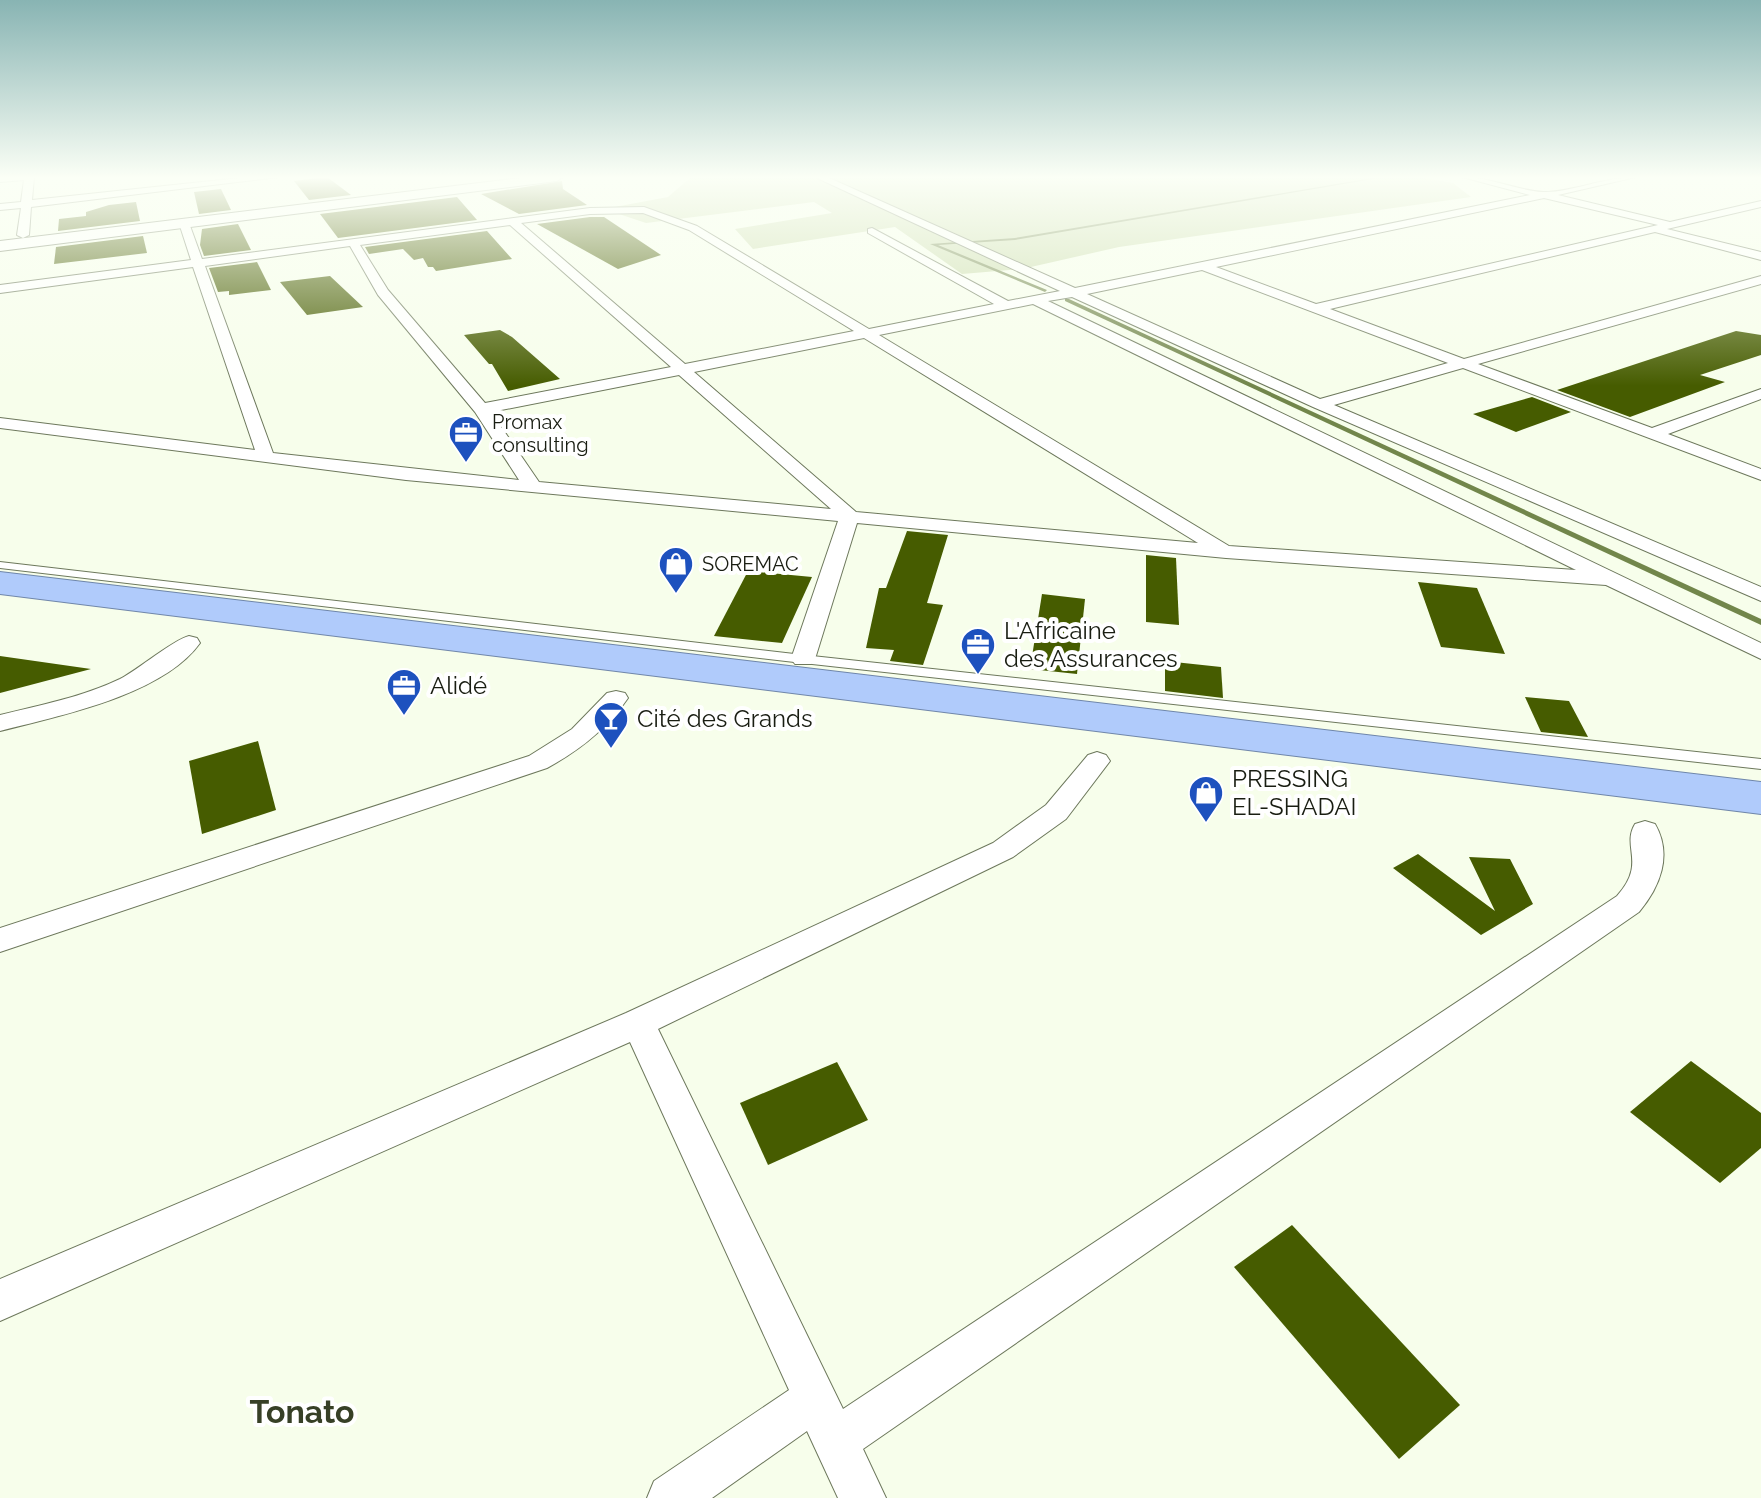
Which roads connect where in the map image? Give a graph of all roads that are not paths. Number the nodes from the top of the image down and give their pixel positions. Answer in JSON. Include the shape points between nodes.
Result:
{"nodes":[{"id":1,"x":193,"y":247,"type":"edge"},
{"id":2,"x":319,"y":247,"type":"edge"},
{"id":3,"x":356,"y":247,"type":"edge"},
{"id":4,"x":542,"y":247,"type":"edge"},
{"id":5,"x":724,"y":247,"type":"edge"},
{"id":6,"x":901,"y":247,"type":"edge"},
{"id":7,"x":970,"y":247,"type":"edge"},
{"id":8,"x":1288,"y":247,"type":"edge"},
{"id":9,"x":1577,"y":247,"type":"edge"},
{"id":10,"x":1725,"y":247,"type":"edge"},
{"id":11,"x":1761,"y":256,"type":"edge"},
{"id":12,"x":199,"y":264,"type":"junction"},
{"id":13,"x":1201,"y":265,"type":"junction"},
{"id":14,"x":1761,"y":280,"type":"edge"},
{"id":15,"x":0,"y":289,"type":"edge"},
{"id":16,"x":1076,"y":292,"type":"junction"},
{"id":17,"x":1033,"y":299,"type":"junction"},
{"id":18,"x":1005,"y":305,"type":"junction"},
{"id":19,"x":1316,"y":308,"type":"junction"},
{"id":20,"x":865,"y":333,"type":"junction"},
{"id":21,"x":1464,"y":363,"type":"junction"},
{"id":22,"x":682,"y":369,"type":"junction"},
{"id":23,"x":1761,"y":394,"type":"edge"},
{"id":24,"x":1319,"y":404,"type":"junction"},
{"id":25,"x":481,"y":409,"type":"junction"},
{"id":26,"x":0,"y":423,"type":"edge"},
{"id":27,"x":1652,"y":434,"type":"junction"},
{"id":28,"x":265,"y":454,"type":"junction"},
{"id":29,"x":1761,"y":475,"type":"edge"},
{"id":30,"x":533,"y":487,"type":"junction"},
{"id":31,"x":850,"y":516,"type":"junction"},
{"id":32,"x":1226,"y":552,"type":"junction"},
{"id":33,"x":0,"y":565,"type":"edge"},
{"id":34,"x":1610,"y":579,"type":"junction"},
{"id":35,"x":0,"y":583,"type":"edge"},
{"id":36,"x":1761,"y":595,"type":"edge"},
{"id":37,"x":189,"y":643,"type":"dead end"},
{"id":38,"x":1761,"y":652,"type":"edge"},
{"id":39,"x":803,"y":659,"type":"junction"},
{"id":40,"x":616,"y":698,"type":"dead end"},
{"id":41,"x":0,"y":723,"type":"edge"},
{"id":42,"x":1097,"y":761,"type":"dead end"},
{"id":43,"x":1761,"y":764,"type":"edge"},
{"id":44,"x":1761,"y":798,"type":"edge"},
{"id":45,"x":1645,"y":831,"type":"dead end"},
{"id":46,"x":0,"y":940,"type":"edge"},
{"id":47,"x":638,"y":1023,"type":"junction"},
{"id":48,"x":0,"y":1300,"type":"edge"},
{"id":49,"x":815,"y":1399,"type":"junction"},
{"id":50,"x":835,"y":1441,"type":"junction"},
{"id":51,"x":671,"y":1498,"type":"edge"},
{"id":52,"x":862,"y":1498,"type":"edge"}],
"edges":[{"from":1,"to":12,"type":"street"},
{"from":2,"to":12,"type":"street"},
{"from":3,"to":25,"type":"street","via":[[383,292]]},
{"from":4,"to":22,"type":"street"},
{"from":5,"to":20,"type":"street"},
{"from":6,"to":18,"type":"street"},
{"from":7,"to":16,"type":"street"},
{"from":8,"to":13,"type":"street"},
{"from":9,"to":19,"type":"street"},
{"from":10,"to":11,"type":"street"},
{"from":12,"to":15,"type":"street"},
{"from":12,"to":28,"type":"street"},
{"from":13,"to":16,"type":"street"},
{"from":13,"to":19,"type":"street"},
{"from":14,"to":21,"type":"street"},
{"from":16,"to":17,"type":"street"},
{"from":16,"to":24,"type":"street"},
{"from":17,"to":18,"type":"street"},
{"from":17,"to":34,"type":"street"},
{"from":18,"to":20,"type":"street"},
{"from":19,"to":21,"type":"street"},
{"from":20,"to":22,"type":"street"},
{"from":20,"to":32,"type":"street"},
{"from":21,"to":24,"type":"street"},
{"from":21,"to":27,"type":"street"},
{"from":22,"to":25,"type":"street"},
{"from":22,"to":31,"type":"street"},
{"from":23,"to":27,"type":"street"},
{"from":24,"to":36,"type":"street"},
{"from":25,"to":30,"type":"street"},
{"from":26,"to":28,"type":"street"},
{"from":27,"to":29,"type":"street"},
{"from":28,"to":30,"type":"street"},
{"from":30,"to":31,"type":"street"},
{"from":31,"to":32,"type":"street"},
{"from":31,"to":39,"type":"street"},
{"from":32,"to":34,"type":"street"},
{"from":33,"to":39,"type":"lane"},
{"from":34,"to":38,"type":"street"},
{"from":35,"to":44,"type":"highway"},
{"from":37,"to":41,"type":"street","via":[[126,687]]},
{"from":39,"to":43,"type":"lane"},
{"from":40,"to":46,"type":"street","via":[[585,733],[538,762]]},
{"from":42,"to":47,"type":"street","via":[[1056,812],[1003,850]]},
{"from":45,"to":50,"type":"street","via":[[1650,861],[1646,886],[1628,904]]},
{"from":47,"to":48,"type":"street"},
{"from":47,"to":49,"type":"street"},
{"from":49,"to":50,"type":"street"},
{"from":49,"to":51,"type":"street"},
{"from":50,"to":52,"type":"street"}]}
